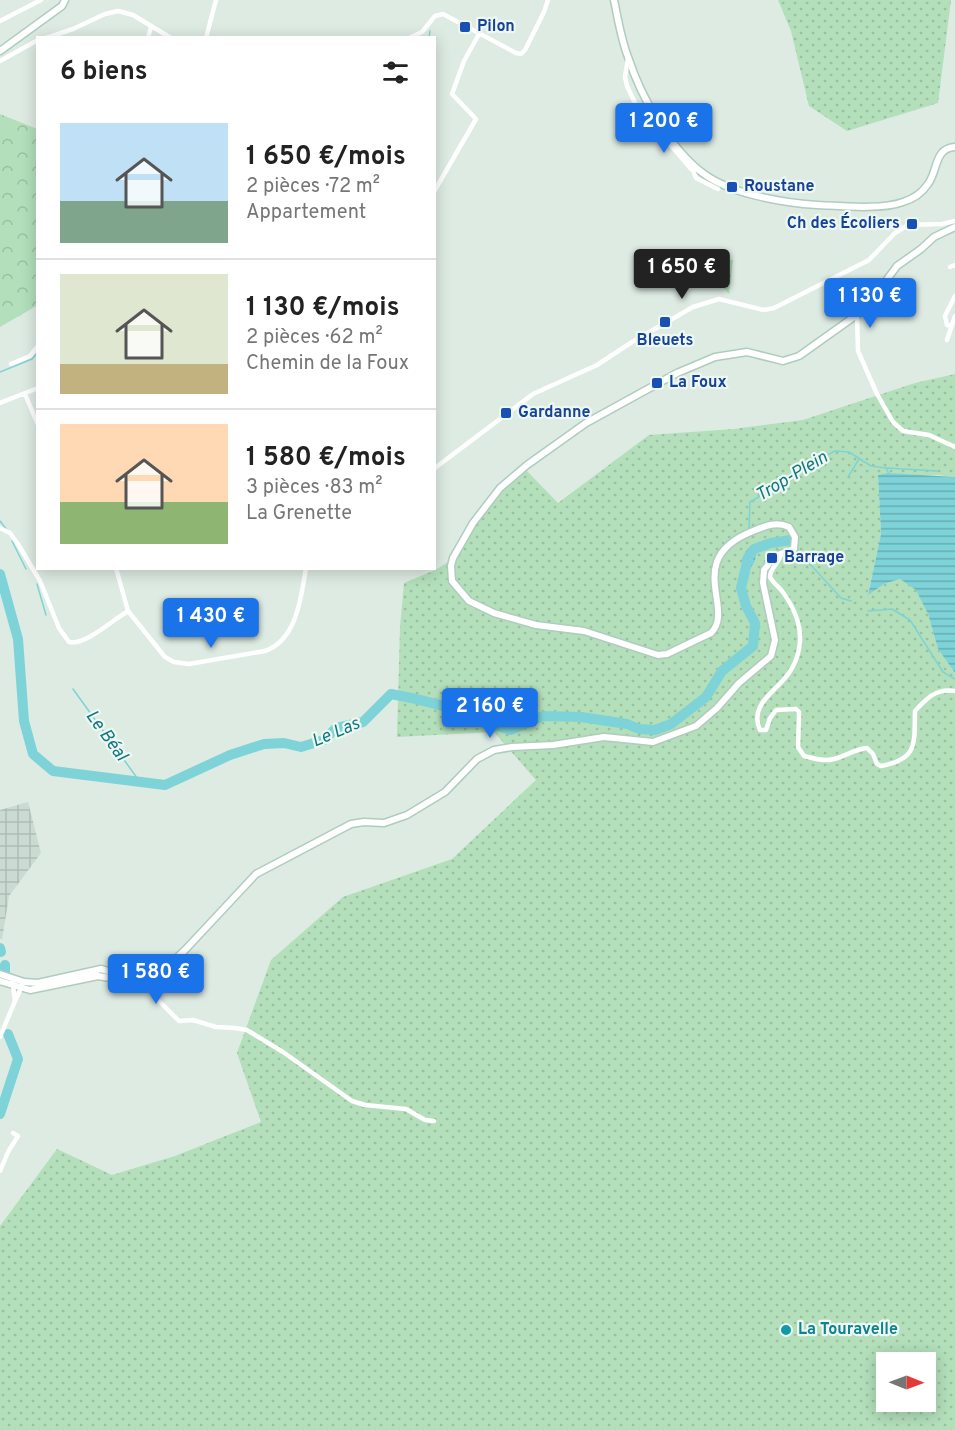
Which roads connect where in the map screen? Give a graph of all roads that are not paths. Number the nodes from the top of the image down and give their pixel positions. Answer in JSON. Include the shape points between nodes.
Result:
{"nodes":[{"id":1,"x":41,"y":0,"type":"edge"},
{"id":2,"x":65,"y":0,"type":"edge"},
{"id":3,"x":216,"y":0,"type":"edge"},
{"id":4,"x":548,"y":0,"type":"edge"},
{"id":5,"x":614,"y":0,"type":"edge"},
{"id":6,"x":0,"y":21,"type":"edge"},
{"id":7,"x":151,"y":27,"type":"junction"},
{"id":8,"x":479,"y":34,"type":"junction"},
{"id":9,"x":52,"y":36,"type":"edge"},
{"id":10,"x":149,"y":36,"type":"edge"},
{"id":11,"x":167,"y":36,"type":"edge"},
{"id":12,"x":207,"y":36,"type":"edge"},
{"id":13,"x":413,"y":36,"type":"edge"},
{"id":14,"x":36,"y":41,"type":"edge"},
{"id":15,"x":0,"y":51,"type":"edge"},
{"id":16,"x":628,"y":58,"type":"junction"},
{"id":17,"x":0,"y":61,"type":"edge"},
{"id":18,"x":955,"y":147,"type":"edge"},
{"id":19,"x":692,"y":167,"type":"junction"},
{"id":20,"x":436,"y":188,"type":"edge"},
{"id":21,"x":718,"y":189,"type":"dead end"},
{"id":22,"x":955,"y":221,"type":"edge"},
{"id":23,"x":955,"y":227,"type":"edge"},
{"id":24,"x":955,"y":296,"type":"edge"},
{"id":25,"x":857,"y":316,"type":"junction"},
{"id":26,"x":954,"y":321,"type":"edge"},
{"id":27,"x":947,"y":340,"type":"dead end"},
{"id":28,"x":36,"y":348,"type":"edge"},
{"id":29,"x":11,"y":364,"type":"dead end"},
{"id":30,"x":36,"y":389,"type":"edge"},
{"id":31,"x":25,"y":394,"type":"junction"},
{"id":32,"x":0,"y":404,"type":"edge"},
{"id":33,"x":36,"y":420,"type":"edge"},
{"id":34,"x":955,"y":447,"type":"edge"},
{"id":35,"x":436,"y":467,"type":"edge"},
{"id":36,"x":0,"y":528,"type":"edge"},
{"id":37,"x":781,"y":553,"type":"junction"},
{"id":38,"x":117,"y":570,"type":"edge"},
{"id":39,"x":306,"y":570,"type":"edge"},
{"id":40,"x":128,"y":610,"type":"junction"},
{"id":41,"x":955,"y":691,"type":"edge"},
{"id":42,"x":0,"y":974,"type":"edge"},
{"id":43,"x":154,"y":979,"type":"junction"},
{"id":44,"x":144,"y":981,"type":"junction"},
{"id":45,"x":0,"y":982,"type":"edge"},
{"id":46,"x":12,"y":982,"type":"junction"},
{"id":47,"x":22,"y":985,"type":"junction"},
{"id":48,"x":152,"y":994,"type":"junction"},
{"id":49,"x":15,"y":1001,"type":"junction"},
{"id":50,"x":0,"y":1037,"type":"edge"},
{"id":51,"x":434,"y":1121,"type":"dead end"},
{"id":52,"x":13,"y":1133,"type":"dead end"},
{"id":53,"x":0,"y":1171,"type":"edge"}],
"edges":[{"from":1,"to":6,"type":"street"},
{"from":2,"to":15,"type":"street"},
{"from":3,"to":12,"type":"street"},
{"from":4,"to":8,"type":"street","via":[[521,54]]},
{"from":5,"to":16,"type":"street"},
{"from":7,"to":9,"type":"street","via":[[118,11]]},
{"from":7,"to":10,"type":"street"},
{"from":7,"to":11,"type":"street"},
{"from":8,"to":13,"type":"street","via":[[441,14]]},
{"from":8,"to":20,"type":"street","via":[[452,94],[476,119]]},
{"from":14,"to":17,"type":"street"},
{"from":16,"to":19,"type":"street","via":[[659,122]]},
{"from":16,"to":19,"type":"street","via":[[627,86],[646,126],[655,130]]},
{"from":18,"to":19,"type":"street","via":[[940,154],[924,190],[896,204],[840,206],[760,197],[725,185]]},
{"from":19,"to":21,"type":"street","via":[[696,178]]},
{"from":22,"to":35,"type":"street","via":[[908,225],[869,260],[774,308],[764,310],[719,299],[693,307],[597,365],[533,394]]},
{"from":23,"to":25,"type":"street","via":[[934,237],[897,266]]},
{"from":24,"to":26,"type":"street","via":[[945,316],[946,325]]},
{"from":25,"to":34,"type":"street","via":[[858,351],[893,422],[903,431],[929,435]]},
{"from":25,"to":37,"type":"street","via":[[796,358],[783,361],[747,352],[715,357],[605,411],[500,488],[460,544],[451,576],[470,601],[494,613],[536,625],[585,631],[661,656],[716,627],[714,575],[726,545],[737,537],[784,524],[794,532],[795,545]]},
{"from":26,"to":27,"type":"street"},
{"from":28,"to":29,"type":"street","via":[[30,356]]},
{"from":30,"to":31,"type":"street"},
{"from":31,"to":32,"type":"street"},
{"from":31,"to":33,"type":"street"},
{"from":36,"to":40,"type":"street","via":[[8,532],[38,577],[55,621],[69,642],[79,642],[94,634]]},
{"from":37,"to":41,"type":"street","via":[[770,577],[797,618],[800,644],[788,674],[761,703],[760,730],[766,730],[776,710],[796,709],[798,747],[804,756],[834,759],[867,748],[877,764],[888,765],[901,761],[912,751],[915,711],[940,690]]},
{"from":37,"to":43,"type":"street","via":[[768,562],[763,573],[775,640],[771,656],[696,726],[653,742],[604,737],[506,748],[480,756],[445,792],[407,815],[384,824],[351,824],[256,874]]},
{"from":38,"to":40,"type":"street"},
{"from":39,"to":40,"type":"street","via":[[292,624],[276,645],[265,651],[195,663],[174,662],[160,654]]},
{"from":42,"to":46,"type":"street"},
{"from":43,"to":44,"type":"street"},
{"from":43,"to":48,"type":"street"},
{"from":44,"to":47,"type":"street","via":[[98,976],[38,989]]},
{"from":44,"to":48,"type":"street"},
{"from":45,"to":46,"type":"street"},
{"from":46,"to":47,"type":"street"},
{"from":46,"to":49,"type":"street"},
{"from":47,"to":49,"type":"street"},
{"from":48,"to":51,"type":"street","via":[[178,1021],[247,1030],[352,1101],[406,1109]]},
{"from":49,"to":50,"type":"street"},
{"from":52,"to":53,"type":"street","via":[[18,1136]]}]}
